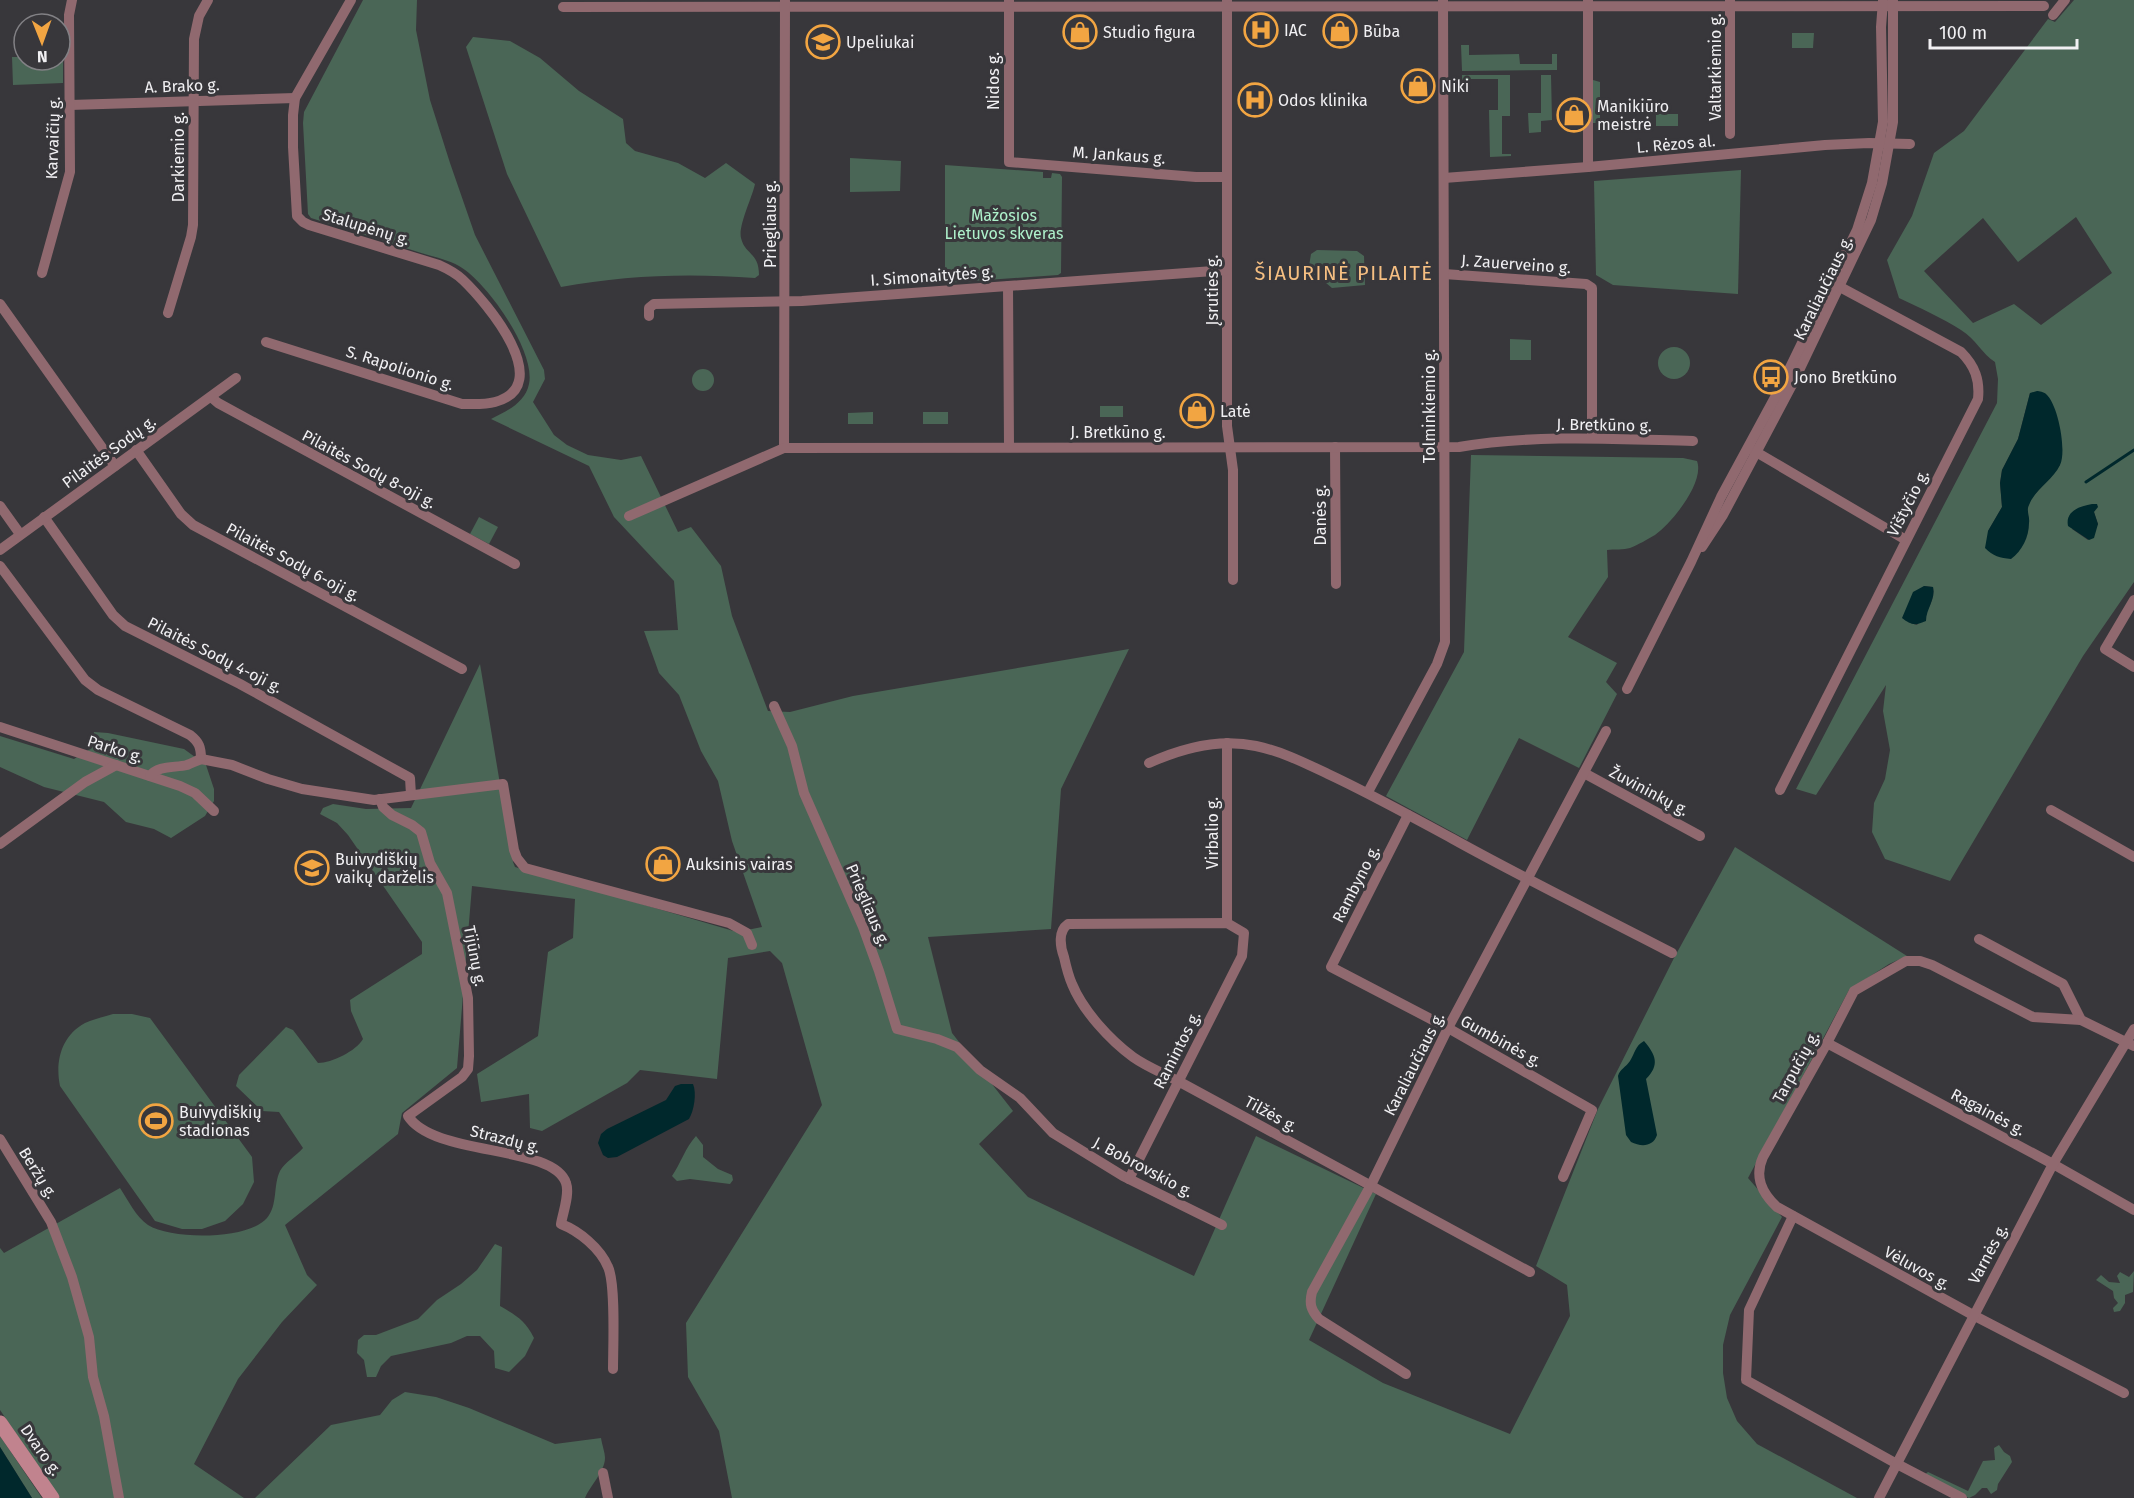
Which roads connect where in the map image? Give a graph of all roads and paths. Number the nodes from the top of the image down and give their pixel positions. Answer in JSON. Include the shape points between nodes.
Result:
{"nodes":[{"id":1,"x":72,"y":0,"type":"edge"},
{"id":2,"x":208,"y":0,"type":"edge"},
{"id":3,"x":351,"y":0,"type":"edge"},
{"id":4,"x":2065,"y":0,"type":"edge"},
{"id":5,"x":785,"y":3,"type":"edge"},
{"id":6,"x":1009,"y":3,"type":"edge"},
{"id":7,"x":1227,"y":3,"type":"edge"},
{"id":8,"x":1443,"y":3,"type":"edge"},
{"id":9,"x":1588,"y":3,"type":"edge"},
{"id":10,"x":1730,"y":3,"type":"edge"},
{"id":11,"x":1888,"y":3,"type":"edge"},
{"id":12,"x":2044,"y":6,"type":"dead end"},
{"id":13,"x":563,"y":7,"type":"dead end"},
{"id":14,"x":2053,"y":15,"type":"dead end"},
{"id":15,"x":295,"y":98,"type":"junction"},
{"id":16,"x":192,"y":100,"type":"junction"},
{"id":17,"x":70,"y":105,"type":"junction"},
{"id":18,"x":1730,"y":134,"type":"dead end"},
{"id":19,"x":1886,"y":143,"type":"junction"},
{"id":20,"x":1910,"y":144,"type":"dead end"},
{"id":21,"x":1009,"y":162,"type":"joint"},
{"id":22,"x":1588,"y":167,"type":"junction"},
{"id":23,"x":1227,"y":177,"type":"junction"},
{"id":24,"x":1444,"y":177,"type":"junction"},
{"id":25,"x":1227,"y":270,"type":"junction"},
{"id":26,"x":42,"y":273,"type":"dead end"},
{"id":27,"x":1444,"y":274,"type":"junction"},
{"id":28,"x":1008,"y":286,"type":"junction"},
{"id":29,"x":1840,"y":287,"type":"junction"},
{"id":30,"x":785,"y":302,"type":"junction"},
{"id":31,"x":0,"y":304,"type":"edge"},
{"id":32,"x":168,"y":313,"type":"dead end"},
{"id":33,"x":649,"y":316,"type":"dead end"},
{"id":34,"x":266,"y":342,"type":"dead end"},
{"id":35,"x":236,"y":378,"type":"dead end"},
{"id":36,"x":519,"y":382,"type":"joint"},
{"id":37,"x":212,"y":397,"type":"junction"},
{"id":38,"x":1592,"y":438,"type":"junction"},
{"id":39,"x":1693,"y":441,"type":"dead end"},
{"id":40,"x":1009,"y":446,"type":"junction"},
{"id":41,"x":1230,"y":447,"type":"junction"},
{"id":42,"x":1335,"y":447,"type":"junction"},
{"id":43,"x":1444,"y":447,"type":"junction"},
{"id":44,"x":784,"y":448,"type":"junction"},
{"id":45,"x":136,"y":450,"type":"junction"},
{"id":46,"x":1753,"y":450,"type":"junction"},
{"id":47,"x":115,"y":465,"type":"junction"},
{"id":48,"x":0,"y":506,"type":"edge"},
{"id":49,"x":629,"y":516,"type":"dead end"},
{"id":50,"x":44,"y":517,"type":"junction"},
{"id":51,"x":20,"y":534,"type":"junction"},
{"id":52,"x":1906,"y":540,"type":"junction"},
{"id":53,"x":0,"y":550,"type":"edge"},
{"id":54,"x":515,"y":564,"type":"dead end"},
{"id":55,"x":0,"y":566,"type":"edge"},
{"id":56,"x":1233,"y":580,"type":"dead end"},
{"id":57,"x":1336,"y":584,"type":"dead end"},
{"id":58,"x":2134,"y":600,"type":"edge"},
{"id":59,"x":2134,"y":667,"type":"edge"},
{"id":60,"x":462,"y":669,"type":"dead end"},
{"id":61,"x":1627,"y":689,"type":"dead end"},
{"id":62,"x":774,"y":706,"type":"dead end"},
{"id":63,"x":0,"y":726,"type":"edge"},
{"id":64,"x":1606,"y":731,"type":"dead end"},
{"id":65,"x":1227,"y":743,"type":"junction"},
{"id":66,"x":201,"y":759,"type":"junction"},
{"id":67,"x":1149,"y":763,"type":"dead end"},
{"id":68,"x":116,"y":765,"type":"junction"},
{"id":69,"x":1584,"y":773,"type":"junction"},
{"id":70,"x":150,"y":776,"type":"junction"},
{"id":71,"x":1780,"y":790,"type":"dead end"},
{"id":72,"x":1368,"y":792,"type":"junction"},
{"id":73,"x":411,"y":795,"type":"junction"},
{"id":74,"x":380,"y":799,"type":"junction"},
{"id":75,"x":2051,"y":810,"type":"dead end"},
{"id":76,"x":214,"y":811,"type":"dead end"},
{"id":77,"x":1408,"y":814,"type":"junction"},
{"id":78,"x":1700,"y":836,"type":"dead end"},
{"id":79,"x":0,"y":844,"type":"edge"},
{"id":80,"x":2134,"y":857,"type":"edge"},
{"id":81,"x":1528,"y":878,"type":"junction"},
{"id":82,"x":1227,"y":923,"type":"junction"},
{"id":83,"x":1979,"y":939,"type":"dead end"},
{"id":84,"x":752,"y":945,"type":"dead end"},
{"id":85,"x":1672,"y":953,"type":"dead end"},
{"id":86,"x":1330,"y":967,"type":"joint"},
{"id":87,"x":2081,"y":1020,"type":"junction"},
{"id":88,"x":1448,"y":1028,"type":"junction"},
{"id":89,"x":2134,"y":1029,"type":"edge"},
{"id":90,"x":1827,"y":1043,"type":"junction"},
{"id":91,"x":2130,"y":1044,"type":"edge"},
{"id":92,"x":980,"y":1070,"type":"joint"},
{"id":93,"x":1178,"y":1081,"type":"junction"},
{"id":94,"x":408,"y":1116,"type":"joint"},
{"id":95,"x":0,"y":1139,"type":"edge"},
{"id":96,"x":2053,"y":1164,"type":"junction"},
{"id":97,"x":1563,"y":1177,"type":"dead end"},
{"id":98,"x":1130,"y":1179,"type":"junction"},
{"id":99,"x":1371,"y":1185,"type":"junction"},
{"id":100,"x":2134,"y":1210,"type":"edge"},
{"id":101,"x":1793,"y":1216,"type":"junction"},
{"id":102,"x":1222,"y":1225,"type":"dead end"},
{"id":103,"x":1530,"y":1272,"type":"dead end"},
{"id":104,"x":1973,"y":1315,"type":"junction"},
{"id":105,"x":613,"y":1369,"type":"dead end"},
{"id":106,"x":1406,"y":1374,"type":"dead end"},
{"id":107,"x":2124,"y":1393,"type":"dead end"},
{"id":108,"x":0,"y":1423,"type":"edge"},
{"id":109,"x":1897,"y":1464,"type":"junction"},
{"id":110,"x":603,"y":1473,"type":"dead end"},
{"id":111,"x":52,"y":1498,"type":"edge"},
{"id":112,"x":119,"y":1498,"type":"edge"},
{"id":113,"x":608,"y":1498,"type":"edge"},
{"id":114,"x":1879,"y":1498,"type":"edge"},
{"id":115,"x":1962,"y":1498,"type":"edge"}],
"edges":[{"from":1,"to":17,"type":"street","name":"Karvaičių g."},
{"from":2,"to":16,"type":"street","name":"Darkiemio g.","via":[[199,16],[194,39]]},
{"from":3,"to":15,"type":"street","name":"Stalupėnų g."},
{"from":4,"to":14,"type":"street"},
{"from":5,"to":6,"type":"street"},
{"from":5,"to":13,"type":"street"},
{"from":5,"to":30,"type":"street","name":"Priegliaus g."},
{"from":6,"to":7,"type":"street"},
{"from":6,"to":21,"type":"street","name":"Nidos g."},
{"from":7,"to":8,"type":"street"},
{"from":7,"to":23,"type":"street","name":"Įsruties g."},
{"from":8,"to":9,"type":"street"},
{"from":8,"to":24,"type":"street","name":"Tolminkiemio g."},
{"from":9,"to":10,"type":"street"},
{"from":9,"to":22,"type":"street"},
{"from":10,"to":11,"type":"street"},
{"from":10,"to":18,"type":"street","name":"Valtarkiemio g."},
{"from":11,"to":12,"type":"street"},
{"from":11,"to":19,"type":"street","name":"Karaliaučiaus g.","via":[[1881,46]]},
{"from":15,"to":16,"type":"street","name":"A. Brako g."},
{"from":15,"to":36,"type":"street","name":"Stalupėnų g.","via":[[292,115],[297,216],[309,225],[439,265],[462,279],[503,328],[519,360]]},
{"from":16,"to":17,"type":"street","name":"A. Brako g."},
{"from":16,"to":32,"type":"street","name":"Darkiemio g.","via":[[193,225]]},
{"from":17,"to":26,"type":"street","name":"Karvaičių g.","via":[[70,172]]},
{"from":19,"to":20,"type":"street","name":"L. Rėzos al."},
{"from":19,"to":22,"type":"street","name":"L. Rėzos al."},
{"from":19,"to":29,"type":"street","name":"Karaliaučiaus g.","via":[[1870,220]]},
{"from":19,"to":46,"type":"street","name":"Karaliaučiaus g.","via":[[1857,230]]},
{"from":21,"to":23,"type":"street","name":"M. Jankaus g."},
{"from":22,"to":24,"type":"street","name":"L. Rėzos al."},
{"from":23,"to":25,"type":"street","name":"Įsruties g."},
{"from":24,"to":27,"type":"street","name":"Tolminkiemio g."},
{"from":25,"to":28,"type":"street","name":"I. Simonaitytės g."},
{"from":25,"to":41,"type":"street","name":"Įsruties g."},
{"from":27,"to":38,"type":"street","name":"J. Zauerveino g.","via":[[1586,284],[1594,291]]},
{"from":27,"to":43,"type":"street","name":"Tolminkiemio g."},
{"from":28,"to":30,"type":"street","name":"I. Simonaitytės g."},
{"from":28,"to":40,"type":"street"},
{"from":29,"to":46,"type":"street","name":"Karaliaučiaus g.","via":[[1792,386]]},
{"from":29,"to":52,"type":"street","name":"Vištyčio g.","via":[[1961,352],[1977,378],[1974,408]]},
{"from":30,"to":33,"type":"street","name":"I. Simonaitytės g.","via":[[654,304],[649,308]]},
{"from":30,"to":44,"type":"street","name":"Priegliaus g."},
{"from":31,"to":47,"type":"street"},
{"from":34,"to":36,"type":"street","name":"S. Rapolionio g.","via":[[462,404],[497,402]]},
{"from":35,"to":37,"type":"street","name":"Pilaitės Sodų g."},
{"from":37,"to":45,"type":"street","name":"Pilaitės Sodų g."},
{"from":37,"to":54,"type":"street","name":"Pilaitės Sodų 8-oji g."},
{"from":38,"to":39,"type":"street","name":"J. Bretkūno g."},
{"from":38,"to":43,"type":"street","name":"J. Bretkūno g.","via":[[1500,440]]},
{"from":40,"to":41,"type":"street","name":"J. Bretkūno g."},
{"from":40,"to":44,"type":"street","name":"J. Bretkūno g."},
{"from":41,"to":42,"type":"street","name":"J. Bretkūno g."},
{"from":41,"to":56,"type":"street","name":"Įsruties g."},
{"from":42,"to":43,"type":"street","name":"J. Bretkūno g."},
{"from":42,"to":57,"type":"street","name":"Danės g."},
{"from":43,"to":72,"type":"street","name":"Tolminkiemio g.","via":[[1444,646]]},
{"from":44,"to":49,"type":"street","name":"J. Bretkūno g."},
{"from":45,"to":47,"type":"street","name":"Pilaitės Sodų g."},
{"from":45,"to":60,"type":"street","name":"Pilaitės Sodų 6-oji g.","via":[[193,525]]},
{"from":46,"to":52,"type":"street"},
{"from":46,"to":61,"type":"street","name":"Karaliaučiaus g.","via":[[1724,515],[1691,562]]},
{"from":47,"to":50,"type":"street","name":"Pilaitės Sodų g."},
{"from":48,"to":51,"type":"street"},
{"from":50,"to":51,"type":"street","name":"Pilaitės Sodų g."},
{"from":50,"to":73,"type":"street","name":"Pilaitės Sodų 4-oji g.","via":[[113,615],[125,626],[410,778]]},
{"from":51,"to":53,"type":"street","name":"Pilaitės Sodų g."},
{"from":52,"to":71,"type":"street","name":"Vištyčio g."},
{"from":55,"to":66,"type":"street","via":[[85,680],[190,735],[198,741]]},
{"from":58,"to":59,"type":"street","via":[[2105,649]]},
{"from":62,"to":92,"type":"street","name":"Priegliaus g.","via":[[792,746],[804,793],[867,938],[897,1029],[957,1047]]},
{"from":63,"to":68,"type":"street","name":"Parko g."},
{"from":64,"to":69,"type":"street","name":"Karaliaučiaus g."},
{"from":65,"to":67,"type":"street","via":[[1186,749]]},
{"from":65,"to":72,"type":"street","via":[[1269,749]]},
{"from":65,"to":82,"type":"street","name":"Virbalio g."},
{"from":66,"to":70,"type":"street","via":[[153,771]]},
{"from":66,"to":74,"type":"street","via":[[232,765],[302,789]]},
{"from":68,"to":70,"type":"street","name":"Parko g."},
{"from":68,"to":79,"type":"street","via":[[85,782]]},
{"from":69,"to":78,"type":"street","name":"Žuvininkų g."},
{"from":69,"to":81,"type":"street","name":"Karaliaučiaus g."},
{"from":70,"to":76,"type":"street","name":"Parko g.","via":[[195,793]]},
{"from":72,"to":77,"type":"street"},
{"from":73,"to":74,"type":"street"},
{"from":73,"to":84,"type":"street","via":[[503,784],[514,850],[525,868],[729,923],[747,933]]},
{"from":74,"to":94,"type":"street","name":"Tijūnų g.","via":[[392,815],[421,832],[430,863],[447,893],[468,998],[468,1069]]},
{"from":75,"to":80,"type":"street"},
{"from":77,"to":81,"type":"street"},
{"from":77,"to":86,"type":"street","name":"Rambyno g."},
{"from":81,"to":85,"type":"street"},
{"from":81,"to":88,"type":"street","name":"Karaliaučiaus g."},
{"from":82,"to":93,"type":"street","name":"Ramintos g.","via":[[1244,933],[1242,956]]},
{"from":82,"to":93,"type":"street","name":"Tilžės g.","via":[[1068,924],[1061,932],[1072,985],[1108,1037],[1135,1058]]},
{"from":83,"to":87,"type":"street","via":[[2063,984]]},
{"from":86,"to":88,"type":"street","name":"Gumbinės g."},
{"from":87,"to":90,"type":"street","name":"Tarpučių g.","via":[[2033,1017],[1932,965],[1906,961],[1854,992]]},
{"from":87,"to":91,"type":"street"},
{"from":88,"to":97,"type":"street","name":"Gumbinės g.","via":[[1593,1110]]},
{"from":88,"to":99,"type":"street","name":"Karaliaučiaus g."},
{"from":89,"to":91,"type":"street","name":"Varnės g."},
{"from":90,"to":96,"type":"street","name":"Ragainės g."},
{"from":90,"to":101,"type":"street","name":"Tarpučių g.","via":[[1758,1172],[1768,1199]]},
{"from":91,"to":96,"type":"street","name":"Varnės g."},
{"from":92,"to":98,"type":"street","name":"J. Bobrovskio g.","via":[[1020,1098],[1053,1133]]},
{"from":93,"to":98,"type":"street","name":"Ramintos g."},
{"from":93,"to":99,"type":"street","name":"Tilžės g."},
{"from":94,"to":105,"type":"street","name":"Strazdų g.","via":[[413,1125],[431,1134],[529,1158],[559,1172],[566,1180],[561,1224],[575,1230],[609,1268]]},
{"from":95,"to":112,"type":"street","name":"Beržų g.","via":[[51,1222],[72,1277],[89,1337],[93,1377]]},
{"from":96,"to":100,"type":"street","name":"Ragainės g."},
{"from":96,"to":104,"type":"street","name":"Varnės g."},
{"from":98,"to":102,"type":"street","name":"J. Bobrovskio g."},
{"from":99,"to":103,"type":"street","name":"Tilžės g."},
{"from":99,"to":106,"type":"street","name":"Karaliaučiaus g.","via":[[1310,1302],[1319,1319]]},
{"from":101,"to":104,"type":"street","name":"Vėluvos g."},
{"from":101,"to":109,"type":"street","via":[[1749,1310],[1746,1380]]},
{"from":104,"to":107,"type":"street","name":"Vėluvos g."},
{"from":104,"to":109,"type":"street","name":"Varnės g."},
{"from":108,"to":111,"type":"main road","name":"Dvaro g."},
{"from":109,"to":114,"type":"street","name":"Varnės g."},
{"from":109,"to":115,"type":"street"},
{"from":110,"to":113,"type":"street"}]}
